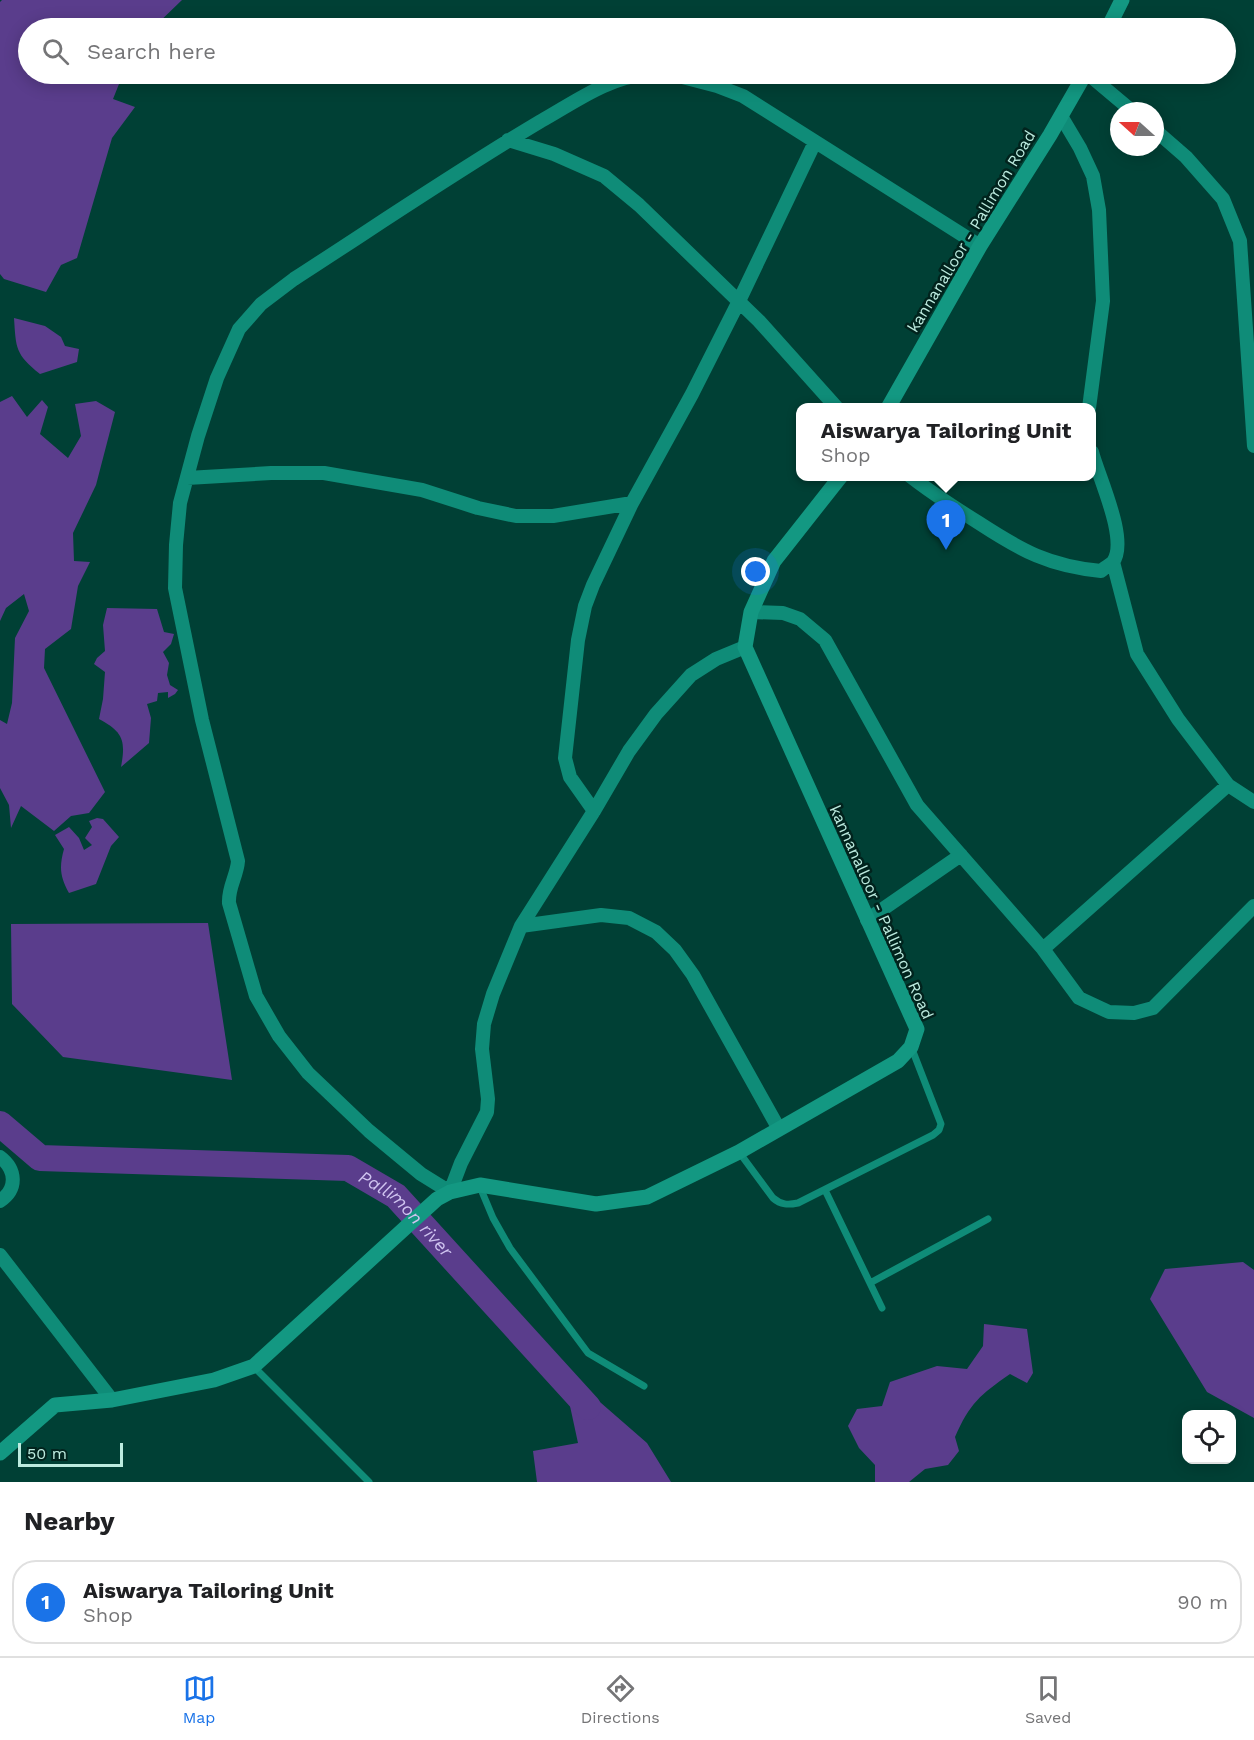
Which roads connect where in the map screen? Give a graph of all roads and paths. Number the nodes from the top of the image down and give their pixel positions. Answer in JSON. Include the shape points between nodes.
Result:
{"nodes":[{"id":1,"x":1122,"y":0,"type":"edge"},
{"id":2,"x":1113,"y":18,"type":"edge"},
{"id":3,"x":605,"y":84,"type":"edge"},
{"id":4,"x":709,"y":84,"type":"edge"},
{"id":5,"x":1081,"y":84,"type":"edge"},
{"id":6,"x":1099,"y":84,"type":"edge"},
{"id":7,"x":1121,"y":102,"type":"edge"},
{"id":8,"x":1061,"y":116,"type":"junction"},
{"id":9,"x":1164,"y":138,"type":"edge"},
{"id":10,"x":508,"y":140,"type":"junction"},
{"id":11,"x":815,"y":142,"type":"junction"},
{"id":12,"x":980,"y":246,"type":"junction"},
{"id":13,"x":739,"y":301,"type":"junction"},
{"id":14,"x":832,"y":403,"type":"edge"},
{"id":15,"x":891,"y":403,"type":"edge"},
{"id":16,"x":1090,"y":403,"type":"edge"},
{"id":17,"x":1254,"y":446,"type":"edge"},
{"id":18,"x":1096,"y":463,"type":"edge"},
{"id":19,"x":187,"y":478,"type":"junction"},
{"id":20,"x":838,"y":481,"type":"edge"},
{"id":21,"x":915,"y":481,"type":"edge"},
{"id":22,"x":632,"y":503,"type":"junction"},
{"id":23,"x":1113,"y":562,"type":"junction"},
{"id":24,"x":751,"y":612,"type":"junction"},
{"id":25,"x":745,"y":647,"type":"junction"},
{"id":26,"x":1228,"y":785,"type":"junction"},
{"id":27,"x":1254,"y":802,"type":"edge"},
{"id":28,"x":594,"y":811,"type":"junction"},
{"id":29,"x":961,"y":855,"type":"junction"},
{"id":30,"x":1254,"y":906,"type":"edge"},
{"id":31,"x":867,"y":920,"type":"junction"},
{"id":32,"x":522,"y":926,"type":"junction"},
{"id":33,"x":1043,"y":949,"type":"junction"},
{"id":34,"x":911,"y":1047,"type":"junction"},
{"id":35,"x":779,"y":1129,"type":"junction"},
{"id":36,"x":739,"y":1152,"type":"junction"},
{"id":37,"x":0,"y":1157,"type":"edge"},
{"id":38,"x":480,"y":1185,"type":"junction"},
{"id":39,"x":825,"y":1190,"type":"junction"},
{"id":40,"x":444,"y":1196,"type":"junction"},
{"id":41,"x":0,"y":1202,"type":"edge"},
{"id":42,"x":988,"y":1219,"type":"dead end"},
{"id":43,"x":0,"y":1255,"type":"edge"},
{"id":44,"x":870,"y":1283,"type":"junction"},
{"id":45,"x":882,"y":1308,"type":"dead end"},
{"id":46,"x":254,"y":1366,"type":"junction"},
{"id":47,"x":644,"y":1386,"type":"dead end"},
{"id":48,"x":112,"y":1400,"type":"junction"},
{"id":49,"x":0,"y":1453,"type":"edge"},
{"id":50,"x":369,"y":1482,"type":"edge"}],
"edges":[{"from":1,"to":2,"type":"street"},
{"from":3,"to":10,"type":"street"},
{"from":4,"to":11,"type":"street","via":[[743,96]]},
{"from":5,"to":8,"type":"street","name":"kannanalloor - Pallimon Road"},
{"from":6,"to":7,"type":"street"},
{"from":8,"to":12,"type":"street","name":"kannanalloor - Pallimon Road"},
{"from":8,"to":16,"type":"street","via":[[1094,176],[1099,210],[1103,301]]},
{"from":9,"to":17,"type":"street","via":[[1223,199],[1240,241]]},
{"from":10,"to":13,"type":"street","via":[[554,154],[604,176]]},
{"from":10,"to":19,"type":"street","via":[[261,304],[239,329],[217,378]]},
{"from":11,"to":12,"type":"street"},
{"from":11,"to":13,"type":"street"},
{"from":12,"to":15,"type":"street","name":"kannanalloor - Pallimon Road"},
{"from":13,"to":14,"type":"street"},
{"from":13,"to":22,"type":"street"},
{"from":18,"to":23,"type":"street","via":[[1112,507],[1117,546]]},
{"from":19,"to":22,"type":"street","via":[[324,473],[423,490],[516,516],[553,516]]},
{"from":19,"to":40,"type":"street","via":[[180,503],[175,588],[202,720],[238,861],[228,892],[229,903],[256,996],[279,1036],[308,1073]]},
{"from":20,"to":24,"type":"street","via":[[774,561]]},
{"from":21,"to":23,"type":"street","via":[[1011,545],[1035,556],[1101,571]]},
{"from":22,"to":28,"type":"street","via":[[585,606],[577,651],[565,758],[570,777]]},
{"from":23,"to":26,"type":"street","via":[[1137,654],[1178,719]]},
{"from":24,"to":25,"type":"street"},
{"from":24,"to":29,"type":"street","via":[[783,613],[800,619],[825,640],[917,805]]},
{"from":25,"to":28,"type":"street","via":[[691,675],[629,751]]},
{"from":25,"to":31,"type":"street","name":"kannanalloor - Pallimon Road"},
{"from":26,"to":27,"type":"street"},
{"from":26,"to":33,"type":"street"},
{"from":28,"to":32,"type":"street"},
{"from":29,"to":31,"type":"street"},
{"from":29,"to":33,"type":"street"},
{"from":30,"to":33,"type":"street","via":[[1153,1008],[1134,1013],[1109,1012],[1079,998]]},
{"from":31,"to":34,"type":"street","name":"kannanalloor - Pallimon Road","via":[[917,1029]]},
{"from":32,"to":35,"type":"street","via":[[601,915],[629,918],[656,932],[693,975]]},
{"from":32,"to":40,"type":"street","via":[[484,1024],[487,1112]]},
{"from":34,"to":35,"type":"street","via":[[898,1061]]},
{"from":34,"to":39,"type":"lane","via":[[941,1124],[939,1130]]},
{"from":35,"to":36,"type":"street"},
{"from":36,"to":38,"type":"street","via":[[647,1197],[596,1204]]},
{"from":36,"to":39,"type":"lane","via":[[780,1203],[798,1203]]},
{"from":37,"to":41,"type":"street","via":[[12,1169],[13,1179]]},
{"from":38,"to":40,"type":"street"},
{"from":38,"to":47,"type":"lane","via":[[510,1248],[588,1353]]},
{"from":39,"to":44,"type":"lane"},
{"from":40,"to":46,"type":"street"},
{"from":42,"to":44,"type":"lane"},
{"from":43,"to":48,"type":"street"},
{"from":44,"to":45,"type":"lane"},
{"from":46,"to":48,"type":"street","via":[[214,1380]]},
{"from":46,"to":50,"type":"lane"},
{"from":48,"to":49,"type":"street","via":[[55,1405]]}]}
